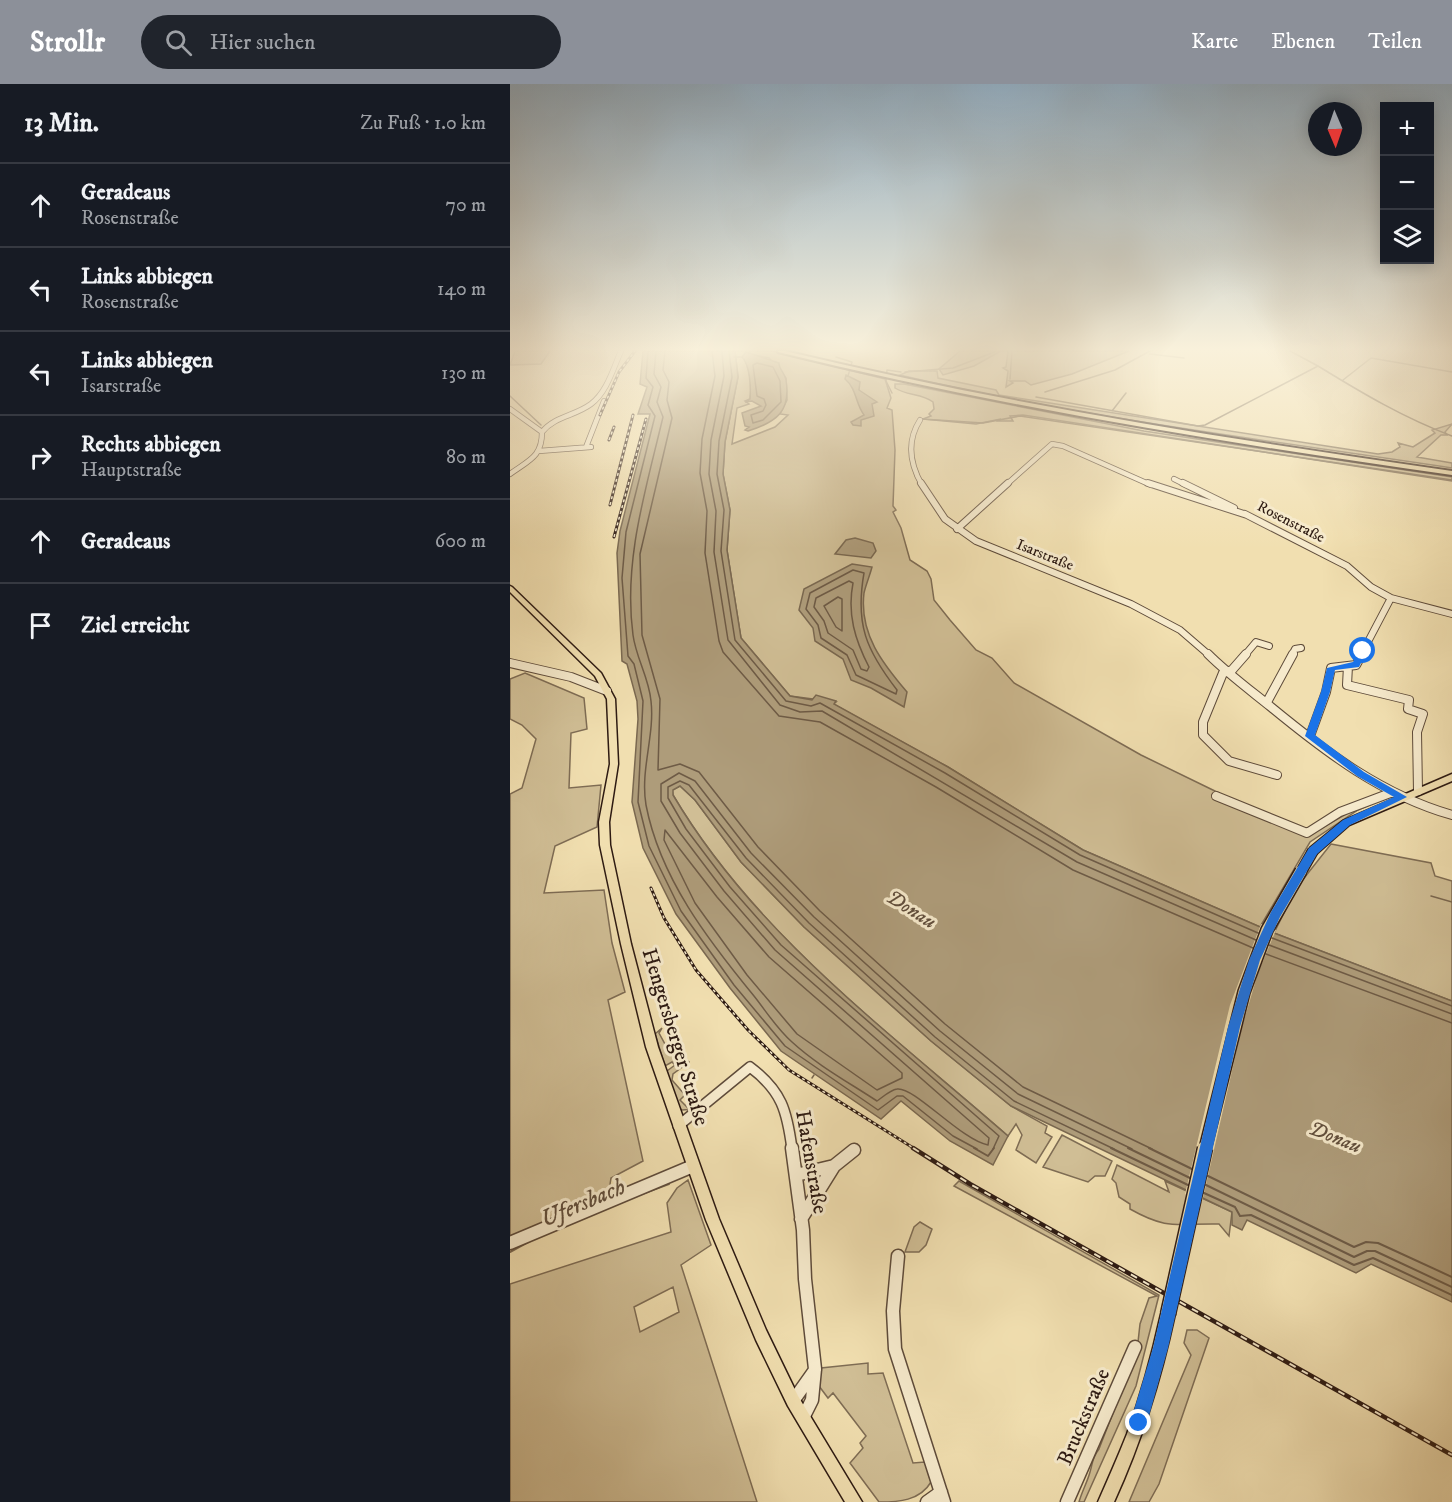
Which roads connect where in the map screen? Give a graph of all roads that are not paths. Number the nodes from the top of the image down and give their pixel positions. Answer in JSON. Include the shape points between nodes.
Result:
{"nodes":[{"id":1,"x":521,"y":417,"type":"edge"},
{"id":2,"x":563,"y":417,"type":"edge"},
{"id":3,"x":599,"y":417,"type":"edge"},
{"id":4,"x":1084,"y":417,"type":"edge"},
{"id":5,"x":920,"y":420,"type":"dead end"},
{"id":6,"x":542,"y":432,"type":"junction"},
{"id":7,"x":539,"y":451,"type":"junction"},
{"id":8,"x":1452,"y":472,"type":"edge"},
{"id":9,"x":510,"y":474,"type":"edge"},
{"id":10,"x":1174,"y":479,"type":"dead end"},
{"id":11,"x":1247,"y":515,"type":"junction"},
{"id":12,"x":957,"y":529,"type":"junction"},
{"id":13,"x":510,"y":588,"type":"edge"},
{"id":14,"x":1391,"y":598,"type":"junction"},
{"id":15,"x":1452,"y":614,"type":"edge"},
{"id":16,"x":1269,"y":646,"type":"dead end"},
{"id":17,"x":1301,"y":648,"type":"dead end"},
{"id":18,"x":510,"y":663,"type":"edge"},
{"id":19,"x":1348,"y":666,"type":"junction"},
{"id":20,"x":1228,"y":672,"type":"junction"},
{"id":21,"x":607,"y":691,"type":"junction"},
{"id":22,"x":1267,"y":702,"type":"junction"},
{"id":23,"x":1310,"y":736,"type":"junction"},
{"id":24,"x":1277,"y":775,"type":"dead end"},
{"id":25,"x":1452,"y":777,"type":"edge"},
{"id":26,"x":1418,"y":791,"type":"junction"},
{"id":27,"x":1393,"y":792,"type":"junction"},
{"id":28,"x":1216,"y":796,"type":"dead end"},
{"id":29,"x":1402,"y":797,"type":"junction"},
{"id":30,"x":1452,"y":815,"type":"edge"},
{"id":31,"x":678,"y":1126,"type":"junction"},
{"id":32,"x":854,"y":1150,"type":"dead end"},
{"id":33,"x":693,"y":1166,"type":"junction"},
{"id":34,"x":834,"y":1166,"type":"junction"},
{"id":35,"x":796,"y":1175,"type":"junction"},
{"id":36,"x":801,"y":1219,"type":"junction"},
{"id":37,"x":510,"y":1244,"type":"edge"},
{"id":38,"x":898,"y":1256,"type":"dead end"},
{"id":39,"x":1136,"y":1347,"type":"dead end"},
{"id":40,"x":815,"y":1369,"type":"junction"},
{"id":41,"x":793,"y":1401,"type":"junction"},
{"id":42,"x":803,"y":1418,"type":"junction"},
{"id":43,"x":942,"y":1497,"type":"edge"},
{"id":44,"x":854,"y":1502,"type":"edge"},
{"id":45,"x":927,"y":1502,"type":"edge"},
{"id":46,"x":1067,"y":1502,"type":"edge"},
{"id":47,"x":1106,"y":1502,"type":"edge"}],
"edges":[{"from":1,"to":6,"type":"street"},
{"from":2,"to":6,"type":"street"},
{"from":3,"to":7,"type":"street","via":[[589,447]]},
{"from":4,"to":8,"type":"highway"},
{"from":5,"to":12,"type":"street","name":"Isarstraße","via":[[914,437],[912,467],[935,507]]},
{"from":6,"to":7,"type":"street"},
{"from":7,"to":9,"type":"street"},
{"from":10,"to":11,"type":"street","name":"Rosenstraße"},
{"from":11,"to":12,"type":"street","via":[[1156,487],[1052,444]]},
{"from":11,"to":14,"type":"street","name":"Rosenstraße","via":[[1347,566]]},
{"from":12,"to":20,"type":"street","name":"Isarstraße","via":[[975,541],[1122,599],[1181,631]]},
{"from":13,"to":21,"type":"main road","name":"Hengersberger Straße","via":[[586,663]]},
{"from":14,"to":15,"type":"street","name":"Rosenstraße"},
{"from":14,"to":19,"type":"street","via":[[1358,661]]},
{"from":16,"to":20,"type":"street","via":[[1256,642]]},
{"from":17,"to":22,"type":"street","via":[[1295,649]]},
{"from":18,"to":21,"type":"street","via":[[570,677]]},
{"from":19,"to":23,"type":"street","via":[[1331,668]]},
{"from":19,"to":26,"type":"street","via":[[1347,685],[1408,700],[1408,709],[1423,714],[1418,732]]},
{"from":20,"to":22,"type":"street","name":"Isarstraße"},
{"from":20,"to":24,"type":"street","via":[[1223,673],[1216,686],[1203,722],[1203,735],[1229,761]]},
{"from":21,"to":31,"type":"main road","name":"Hengersberger Straße","via":[[612,708],[614,764],[604,845],[648,1032]]},
{"from":22,"to":23,"type":"street","name":"Isarstraße"},
{"from":23,"to":27,"type":"street","name":"Isarstraße"},
{"from":25,"to":26,"type":"main road"},
{"from":26,"to":29,"type":"main road"},
{"from":27,"to":28,"type":"street","via":[[1340,812],[1307,833]]},
{"from":27,"to":29,"type":"street","name":"Isarstraße"},
{"from":29,"to":30,"type":"street","name":"Isarstraße"},
{"from":29,"to":47,"type":"main road","bridge":true,"via":[[1346,823],[1313,851],[1268,930],[1244,992],[1224,1066],[1152,1384]]},
{"from":31,"to":33,"type":"main road","name":"Hengersberger Straße"},
{"from":31,"to":35,"type":"street","name":"Hafenstraße","via":[[750,1067],[771,1083],[788,1118]]},
{"from":32,"to":34,"type":"street"},
{"from":33,"to":37,"type":"street"},
{"from":33,"to":41,"type":"main road","name":"Hengersberger Straße","via":[[761,1335]]},
{"from":34,"to":35,"type":"street"},
{"from":34,"to":36,"type":"street"},
{"from":35,"to":36,"type":"street","name":"Hafenstraße"},
{"from":36,"to":40,"type":"street","name":"Hafenstraße"},
{"from":38,"to":43,"type":"street","via":[[893,1311],[895,1349]]},
{"from":39,"to":46,"type":"street","name":"Bruckstraße"},
{"from":40,"to":41,"type":"street"},
{"from":40,"to":42,"type":"street","name":"Hafenstraße","via":[[812,1400]]},
{"from":41,"to":42,"type":"main road","name":"Hengersberger Straße"},
{"from":42,"to":44,"type":"main road","name":"Hengersberger Straße"},
{"from":43,"to":45,"type":"street"}]}
